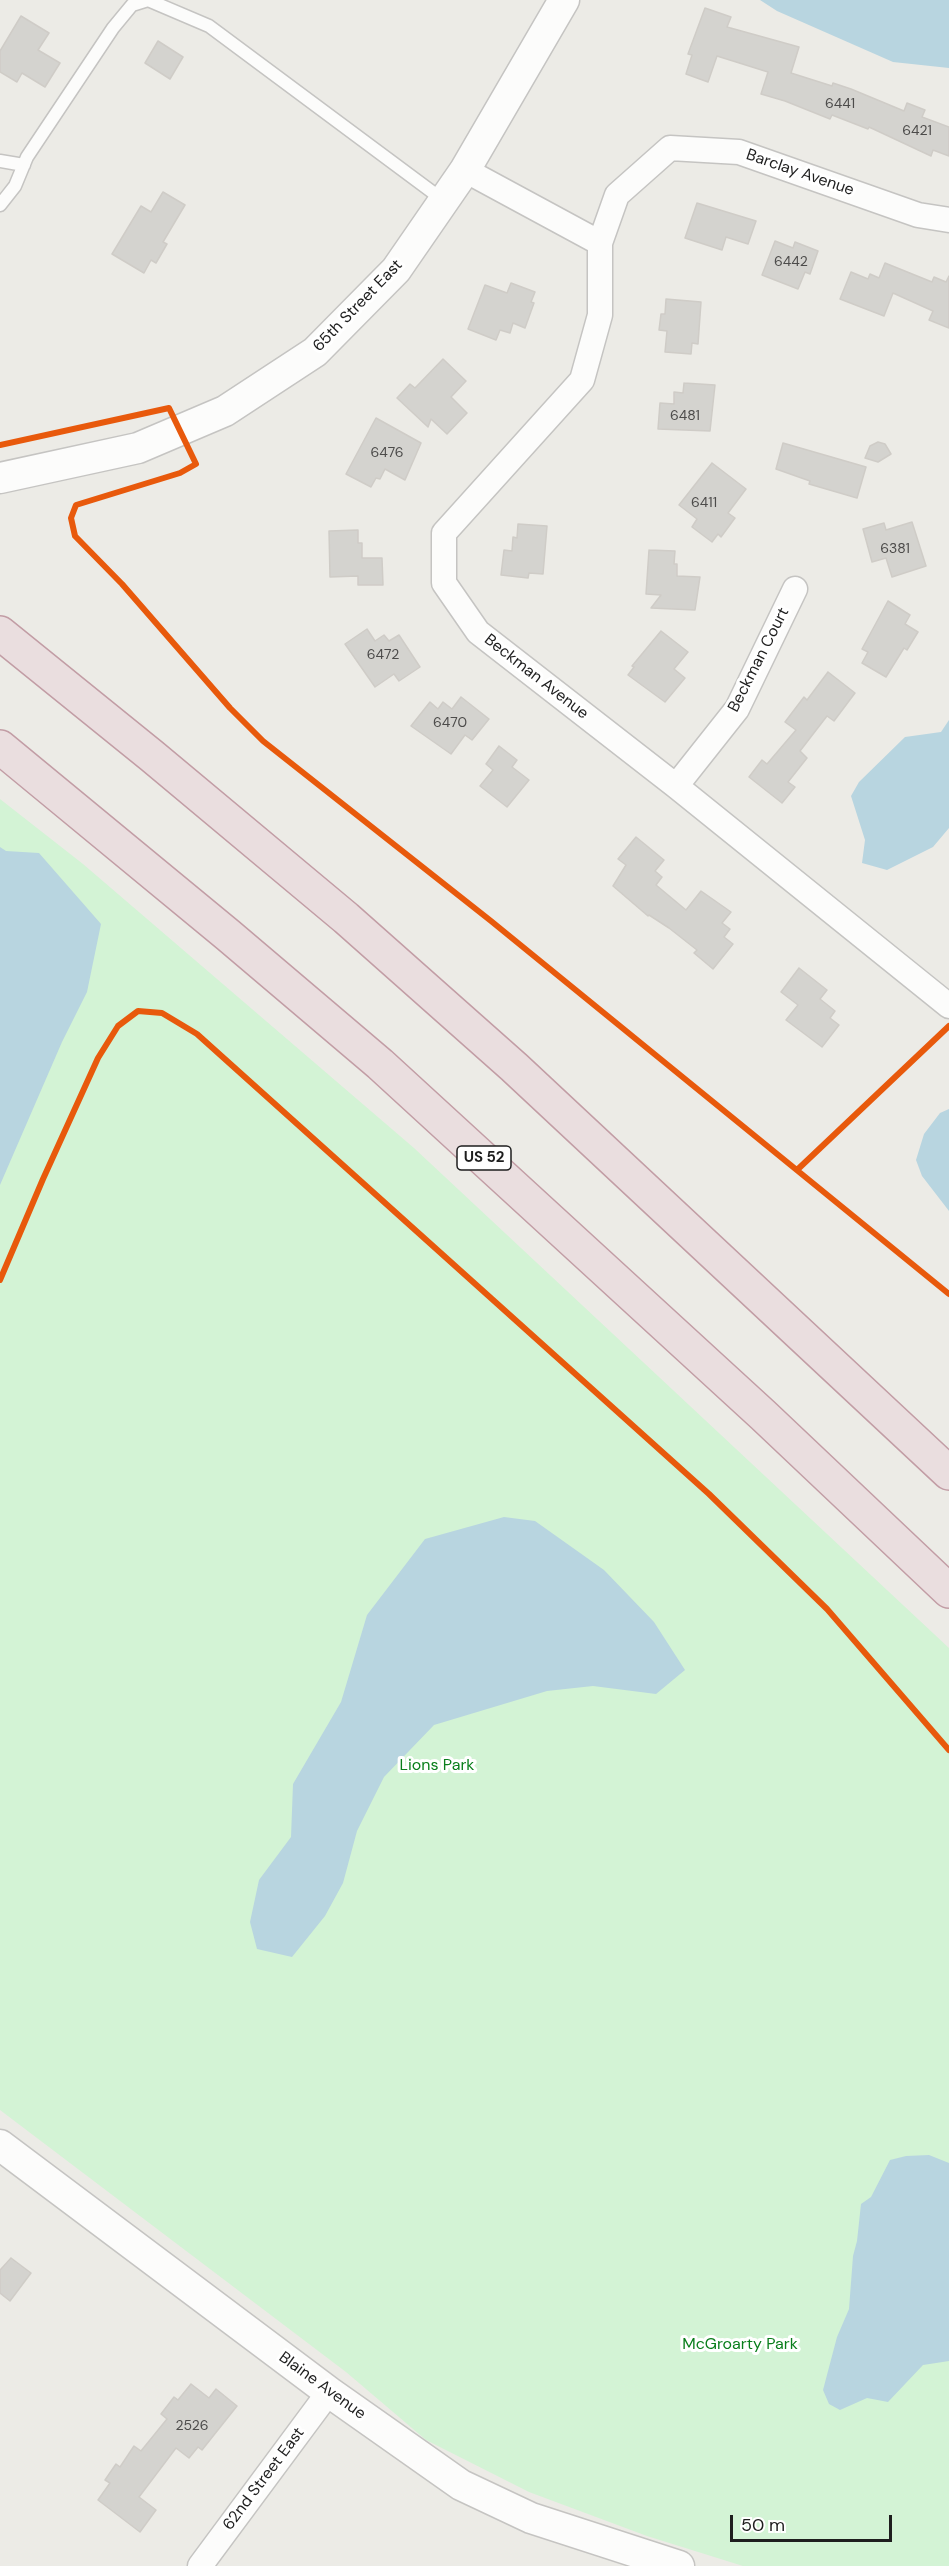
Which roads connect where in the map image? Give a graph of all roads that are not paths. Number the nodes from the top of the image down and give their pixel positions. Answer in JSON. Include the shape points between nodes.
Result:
{"nodes":[{"id":1,"x":564,"y":0,"type":"edge"},
{"id":2,"x":0,"y":161,"type":"edge"},
{"id":3,"x":24,"y":165,"type":"junction"},
{"id":4,"x":465,"y":170,"type":"junction"},
{"id":5,"x":444,"y":200,"type":"junction"},
{"id":6,"x":0,"y":205,"type":"edge"},
{"id":7,"x":949,"y":220,"type":"edge"},
{"id":8,"x":600,"y":243,"type":"junction"},
{"id":9,"x":0,"y":478,"type":"edge"},
{"id":10,"x":795,"y":589,"type":"dead end"},
{"id":11,"x":0,"y":633,"type":"edge"},
{"id":12,"x":0,"y":747,"type":"edge"},
{"id":13,"x":676,"y":786,"type":"junction"},
{"id":14,"x":949,"y":1006,"type":"edge"},
{"id":15,"x":949,"y":1473,"type":"edge"},
{"id":16,"x":949,"y":1591,"type":"edge"},
{"id":17,"x":0,"y":2145,"type":"edge"},
{"id":18,"x":329,"y":2392,"type":"junction"},
{"id":19,"x":200,"y":2566,"type":"edge"},
{"id":20,"x":679,"y":2566,"type":"edge"}],
"edges":[{"from":1,"to":4,"type":"street","name":"65th Street East"},
{"from":2,"to":3,"type":"lane"},
{"from":3,"to":5,"type":"lane","via":[[113,28],[132,5],[148,0],[209,26]]},
{"from":3,"to":6,"type":"lane","via":[[15,186]]},
{"from":4,"to":5,"type":"street","name":"65th Street East"},
{"from":4,"to":8,"type":"street"},
{"from":5,"to":9,"type":"street","name":"65th Street East","via":[[396,270],[315,352],[225,411],[138,448]]},
{"from":7,"to":8,"type":"street","name":"Barclay Avenue","via":[[918,214],[739,152],[670,148],[617,195]]},
{"from":8,"to":13,"type":"street","name":"Beckman Avenue","via":[[600,315],[582,380],[444,533],[444,583],[478,632]]},
{"from":10,"to":13,"type":"street","name":"Beckman Court","via":[[737,709]]},
{"from":11,"to":15,"type":"highway","via":[[355,926],[514,1067]]},
{"from":12,"to":16,"type":"highway","number":"US 52","via":[[380,1064]]},
{"from":13,"to":14,"type":"street","name":"Beckman Avenue"},
{"from":17,"to":18,"type":"street","name":"Blaine Avenue"},
{"from":18,"to":19,"type":"street","name":"62nd Street East"},
{"from":18,"to":20,"type":"street","name":"Blaine Avenue","via":[[461,2485],[531,2518]]}]}
